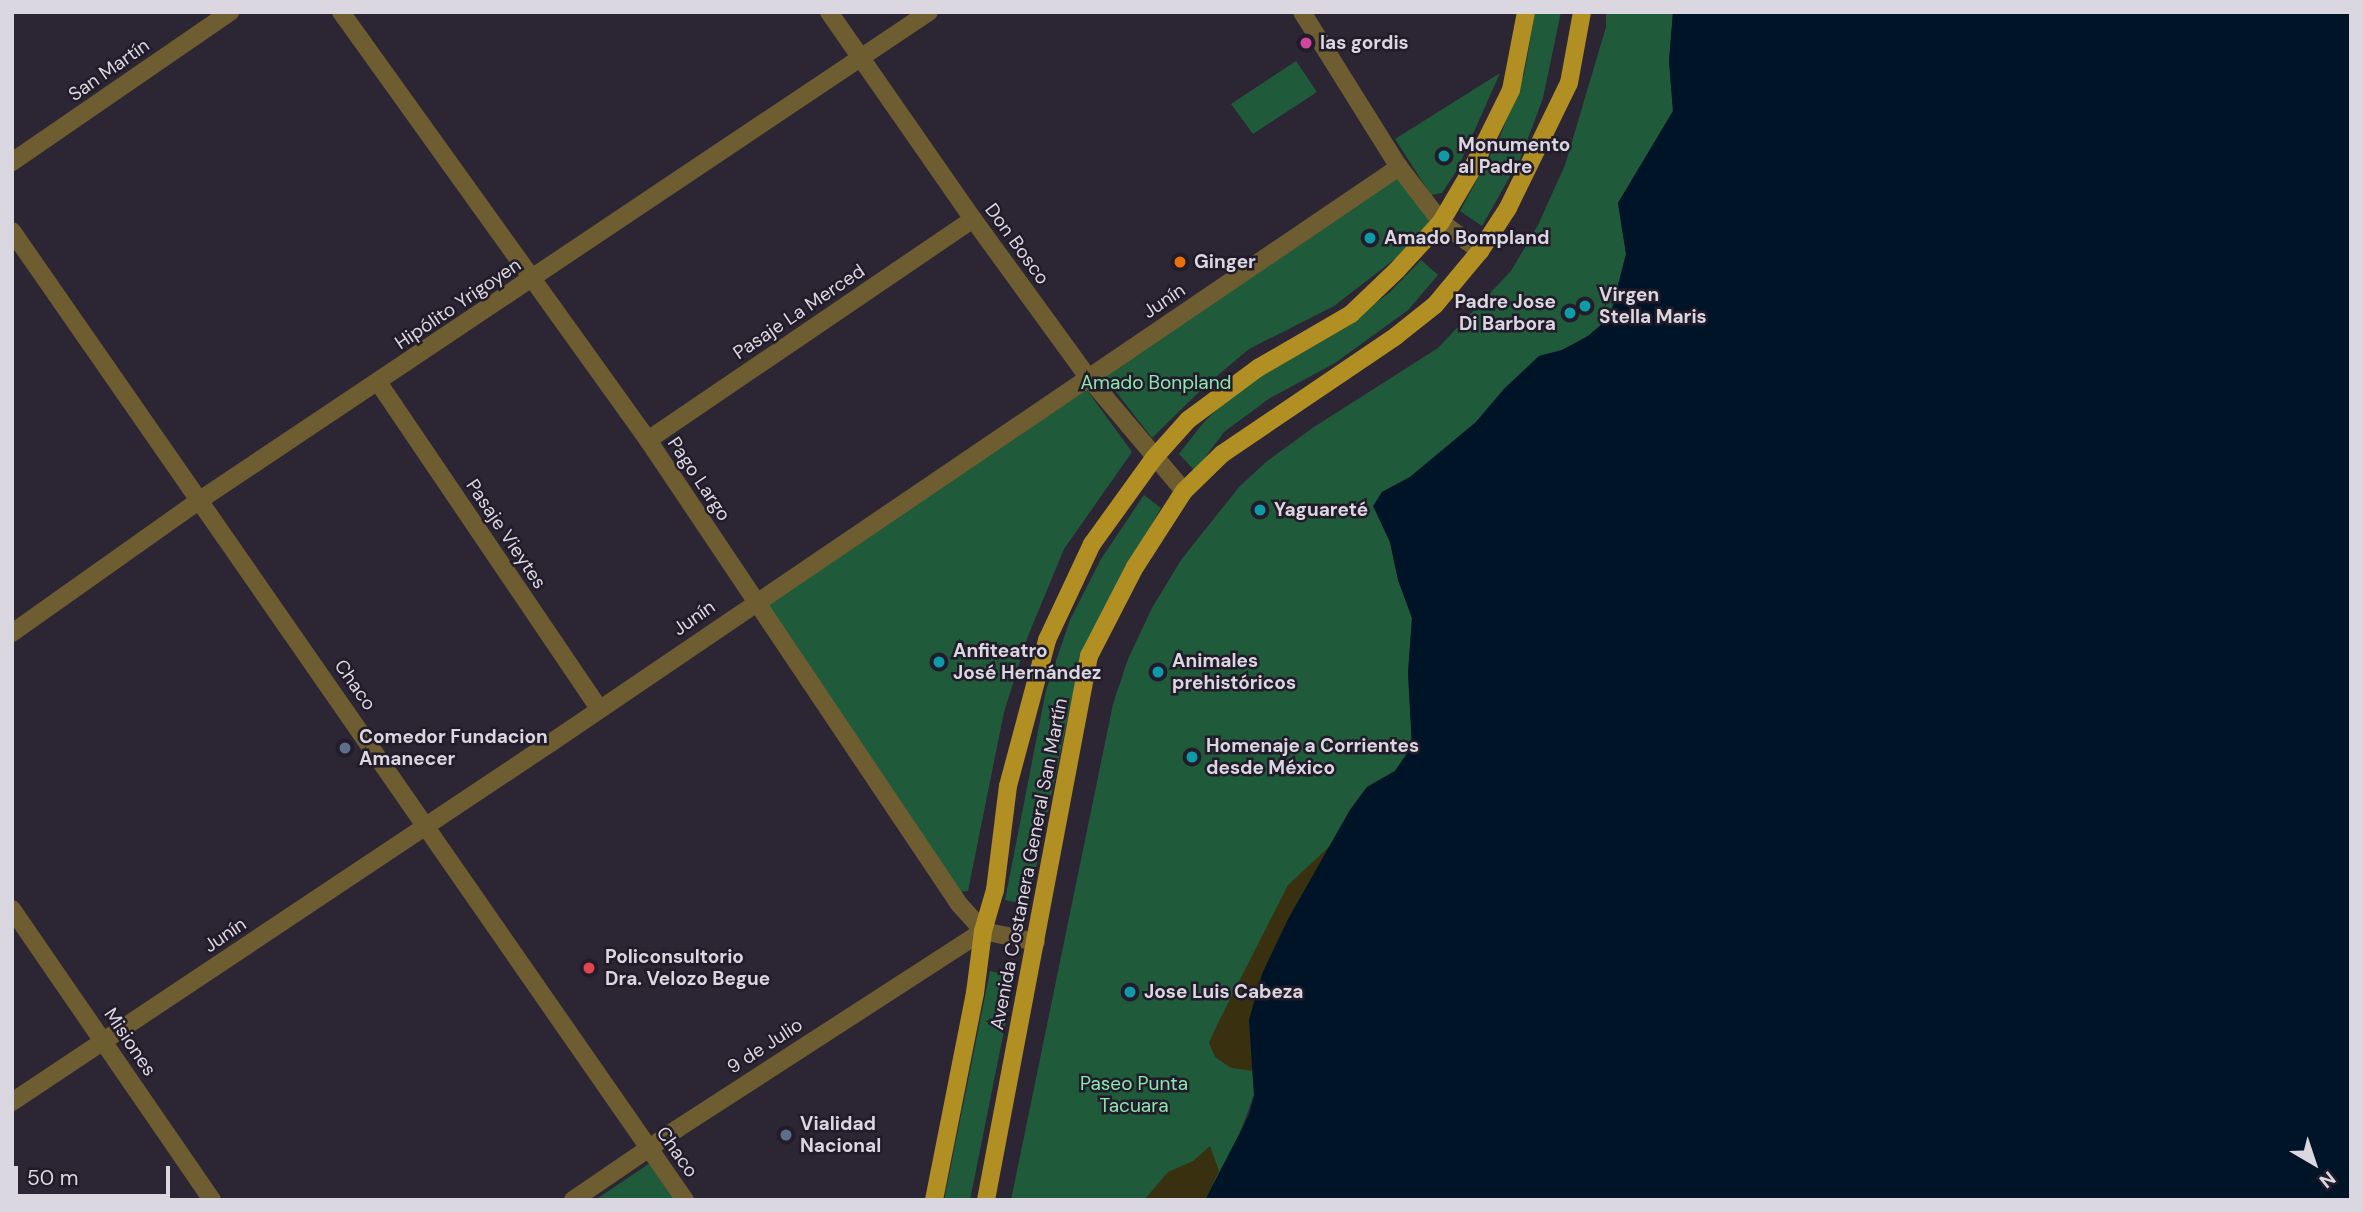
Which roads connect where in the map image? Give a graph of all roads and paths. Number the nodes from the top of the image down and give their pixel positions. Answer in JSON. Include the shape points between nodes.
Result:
{"nodes":[{"id":1,"x":230,"y":12,"type":"edge"},
{"id":2,"x":341,"y":12,"type":"edge"},
{"id":3,"x":829,"y":12,"type":"edge"},
{"id":4,"x":929,"y":12,"type":"edge"},
{"id":5,"x":1302,"y":12,"type":"edge"},
{"id":6,"x":1526,"y":12,"type":"edge"},
{"id":7,"x":1582,"y":12,"type":"edge"},
{"id":8,"x":862,"y":57,"type":"junction"},
{"id":9,"x":12,"y":162,"type":"edge"},
{"id":10,"x":1399,"y":167,"type":"junction"},
{"id":11,"x":973,"y":219,"type":"junction"},
{"id":12,"x":1441,"y":222,"type":"junction"},
{"id":13,"x":12,"y":231,"type":"edge"},
{"id":14,"x":1480,"y":251,"type":"junction"},
{"id":15,"x":534,"y":278,"type":"junction"},
{"id":16,"x":1088,"y":377,"type":"junction"},
{"id":17,"x":378,"y":382,"type":"junction"},
{"id":18,"x":648,"y":440,"type":"junction"},
{"id":19,"x":1154,"y":458,"type":"junction"},
{"id":20,"x":1184,"y":491,"type":"junction"},
{"id":21,"x":200,"y":500,"type":"junction"},
{"id":22,"x":756,"y":601,"type":"junction"},
{"id":23,"x":12,"y":633,"type":"edge"},
{"id":24,"x":599,"y":709,"type":"junction"},
{"id":25,"x":427,"y":825,"type":"junction"},
{"id":26,"x":12,"y":909,"type":"edge"},
{"id":27,"x":983,"y":931,"type":"junction"},
{"id":28,"x":1036,"y":942,"type":"junction"},
{"id":29,"x":104,"y":1040,"type":"junction"},
{"id":30,"x":12,"y":1102,"type":"edge"},
{"id":31,"x":648,"y":1149,"type":"junction"},
{"id":32,"x":212,"y":1200,"type":"edge"},
{"id":33,"x":573,"y":1200,"type":"edge"},
{"id":34,"x":685,"y":1200,"type":"edge"},
{"id":35,"x":934,"y":1200,"type":"edge"},
{"id":36,"x":986,"y":1200,"type":"edge"}],
"edges":[{"from":1,"to":9,"type":"street","name":"San Martín"},
{"from":2,"to":15,"type":"street","name":"Pago Largo"},
{"from":3,"to":8,"type":"street","name":"Don Bosco"},
{"from":4,"to":8,"type":"street","name":"Hipólito Yrigoyen"},
{"from":5,"to":10,"type":"street"},
{"from":6,"to":12,"type":"main road","name":"Avenida Costanera General San Martín","via":[[1511,90]]},
{"from":7,"to":14,"type":"main road","name":"Avenida Costanera General San Martín","via":[[1569,83],[1508,208]]},
{"from":8,"to":11,"type":"street","name":"Don Bosco"},
{"from":8,"to":15,"type":"street","name":"Hipólito Yrigoyen"},
{"from":10,"to":12,"type":"street"},
{"from":10,"to":16,"type":"street","name":"Junín"},
{"from":11,"to":16,"type":"street","name":"Don Bosco"},
{"from":11,"to":18,"type":"street","name":"Pasaje La Merced"},
{"from":12,"to":14,"type":"street"},
{"from":12,"to":19,"type":"main road","name":"Avenida Costanera General San Martín","via":[[1351,314],[1217,397],[1188,420]]},
{"from":13,"to":21,"type":"street","name":"Chaco"},
{"from":14,"to":20,"type":"main road","name":"Avenida Costanera General San Martín","via":[[1435,305],[1222,454]]},
{"from":15,"to":17,"type":"street","name":"Hipólito Yrigoyen"},
{"from":15,"to":18,"type":"street","name":"Pago Largo"},
{"from":16,"to":19,"type":"street","name":"Don Bosco"},
{"from":16,"to":22,"type":"street","name":"Junín"},
{"from":17,"to":21,"type":"street","name":"Hipólito Yrigoyen"},
{"from":17,"to":24,"type":"street","name":"Pasaje Vieytes"},
{"from":18,"to":22,"type":"street","name":"Pago Largo"},
{"from":19,"to":20,"type":"street","name":"Don Bosco"},
{"from":19,"to":27,"type":"main road","name":"Avenida Costanera General San Martín","via":[[1092,544],[1047,640],[1008,786],[995,890]]},
{"from":20,"to":28,"type":"main road","name":"Avenida Costanera General San Martín","via":[[1135,567],[1090,656]]},
{"from":21,"to":23,"type":"street","name":"Hipólito Yrigoyen"},
{"from":21,"to":25,"type":"street","name":"Chaco"},
{"from":22,"to":24,"type":"street","name":"Junín"},
{"from":22,"to":27,"type":"street","name":"Pago Largo","via":[[959,904]]},
{"from":24,"to":25,"type":"street","name":"Junín"},
{"from":25,"to":29,"type":"street","name":"Junín"},
{"from":25,"to":31,"type":"street","name":"Chaco"},
{"from":26,"to":29,"type":"street","name":"Misiones"},
{"from":27,"to":28,"type":"street"},
{"from":27,"to":31,"type":"street","name":"9 de Julio"},
{"from":27,"to":35,"type":"main road","name":"Avenida Costanera General San Martín"},
{"from":28,"to":36,"type":"main road","name":"Avenida Costanera General San Martín"},
{"from":29,"to":30,"type":"street","name":"Junín"},
{"from":29,"to":32,"type":"street","name":"Misiones"},
{"from":31,"to":33,"type":"street","name":"9 de Julio"},
{"from":31,"to":34,"type":"street","name":"Chaco"}]}
